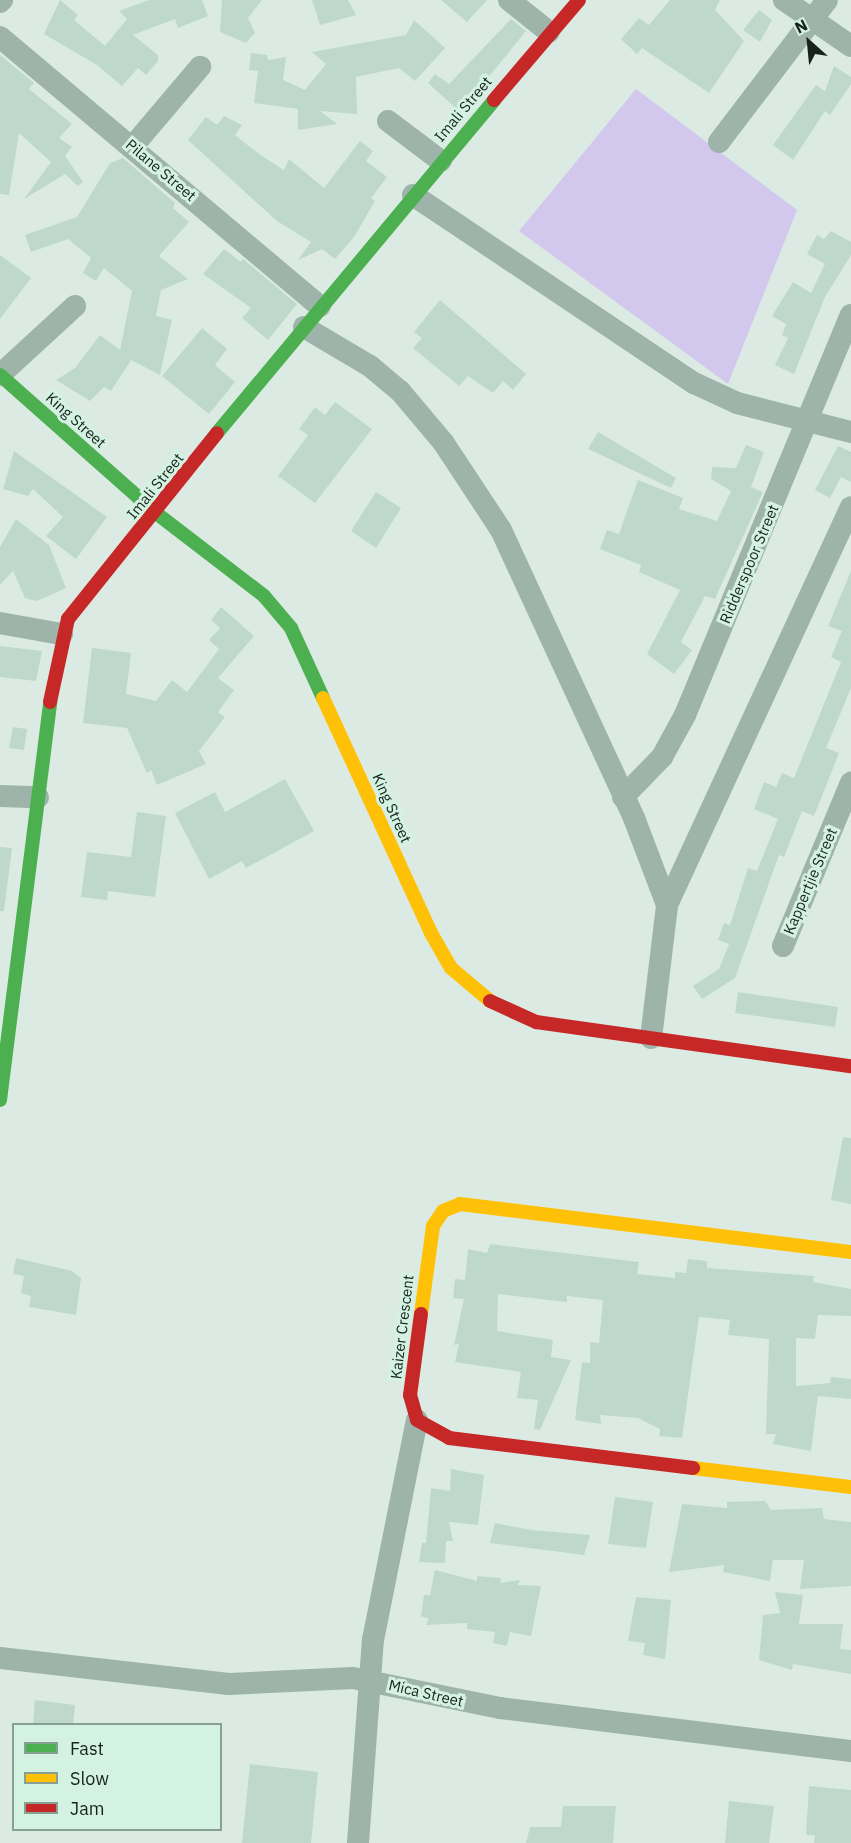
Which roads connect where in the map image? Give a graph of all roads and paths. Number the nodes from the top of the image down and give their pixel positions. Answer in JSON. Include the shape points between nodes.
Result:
{"nodes":[{"id":1,"x":509,"y":0,"type":"edge"},
{"id":2,"x":579,"y":0,"type":"edge"},
{"id":3,"x":784,"y":0,"type":"edge"},
{"id":4,"x":827,"y":0,"type":"edge"},
{"id":5,"x":814,"y":18,"type":"junction"},
{"id":6,"x":549,"y":32,"type":"junction"},
{"id":7,"x":0,"y":37,"type":"edge"},
{"id":8,"x":851,"y":46,"type":"edge"},
{"id":9,"x":200,"y":67,"type":"dead end"},
{"id":10,"x":388,"y":121,"type":"dead end"},
{"id":11,"x":719,"y":142,"type":"dead end"},
{"id":12,"x":133,"y":146,"type":"junction"},
{"id":13,"x":441,"y":161,"type":"junction"},
{"id":14,"x":413,"y":195,"type":"junction"},
{"id":15,"x":75,"y":306,"type":"dead end"},
{"id":16,"x":320,"y":306,"type":"junction"},
{"id":17,"x":851,"y":315,"type":"edge"},
{"id":18,"x":304,"y":327,"type":"junction"},
{"id":19,"x":0,"y":375,"type":"edge"},
{"id":20,"x":806,"y":423,"type":"junction"},
{"id":21,"x":851,"y":432,"type":"edge"},
{"id":22,"x":851,"y":507,"type":"edge"},
{"id":23,"x":156,"y":513,"type":"junction"},
{"id":24,"x":0,"y":623,"type":"edge"},
{"id":25,"x":63,"y":634,"type":"junction"},
{"id":26,"x":851,"y":783,"type":"edge"},
{"id":27,"x":0,"y":796,"type":"edge"},
{"id":28,"x":38,"y":797,"type":"junction"},
{"id":29,"x":623,"y":797,"type":"junction"},
{"id":30,"x":667,"y":905,"type":"junction"},
{"id":31,"x":783,"y":946,"type":"dead end"},
{"id":32,"x":7,"y":976,"type":"edge"},
{"id":33,"x":651,"y":1038,"type":"junction"},
{"id":34,"x":851,"y":1066,"type":"edge"},
{"id":35,"x":0,"y":1100,"type":"edge"},
{"id":36,"x":851,"y":1252,"type":"edge"},
{"id":37,"x":417,"y":1420,"type":"junction"},
{"id":38,"x":851,"y":1487,"type":"edge"},
{"id":39,"x":0,"y":1658,"type":"edge"},
{"id":40,"x":373,"y":1681,"type":"junction"},
{"id":41,"x":851,"y":1751,"type":"edge"},
{"id":42,"x":358,"y":1843,"type":"edge"}],
"edges":[{"from":1,"to":6,"type":"street"},
{"from":2,"to":6,"type":"street","name":"Imali Street"},
{"from":3,"to":5,"type":"street"},
{"from":4,"to":5,"type":"street"},
{"from":5,"to":8,"type":"street"},
{"from":5,"to":11,"type":"street"},
{"from":6,"to":13,"type":"street","name":"Imali Street"},
{"from":7,"to":12,"type":"street","name":"Pilane Street"},
{"from":9,"to":12,"type":"street"},
{"from":10,"to":13,"type":"street"},
{"from":12,"to":16,"type":"street","name":"Pilane Street"},
{"from":13,"to":14,"type":"street","name":"Imali Street"},
{"from":14,"to":16,"type":"street","name":"Imali Street"},
{"from":14,"to":20,"type":"street","via":[[694,383],[737,403]]},
{"from":15,"to":19,"type":"street"},
{"from":16,"to":18,"type":"street","name":"Imali Street"},
{"from":17,"to":20,"type":"street","name":"Ridderspoor Street"},
{"from":18,"to":23,"type":"street","name":"Imali Street"},
{"from":18,"to":29,"type":"street","via":[[370,366],[400,391],[450,452],[501,530]]},
{"from":19,"to":23,"type":"street","name":"King Street"},
{"from":20,"to":21,"type":"street"},
{"from":20,"to":29,"type":"street","name":"Ridderspoor Street","via":[[685,716],[662,757]]},
{"from":22,"to":30,"type":"street"},
{"from":23,"to":25,"type":"street","name":"Imali Street","via":[[78,605]]},
{"from":23,"to":33,"type":"street","name":"King Street","via":[[264,596],[291,628],[431,933],[461,980],[513,1015]]},
{"from":24,"to":25,"type":"street"},
{"from":25,"to":28,"type":"street","name":"Imali Street"},
{"from":26,"to":31,"type":"street","name":"Kappertjie Street"},
{"from":27,"to":28,"type":"street"},
{"from":28,"to":32,"type":"street","name":"Imali Street"},
{"from":29,"to":30,"type":"street"},
{"from":30,"to":33,"type":"street"},
{"from":32,"to":35,"type":"street","name":"Imali Street"},
{"from":33,"to":34,"type":"street","name":"King Street"},
{"from":36,"to":37,"type":"street","name":"Kaizer Crescent","via":[[481,1204],[448,1208],[436,1219],[428,1252],[410,1395]]},
{"from":37,"to":38,"type":"street","via":[[449,1438]]},
{"from":37,"to":40,"type":"street","via":[[375,1631]]},
{"from":39,"to":40,"type":"street","name":"Mica Street","via":[[230,1684],[279,1684],[340,1677]]},
{"from":40,"to":41,"type":"street","name":"Mica Street","via":[[500,1708]]},
{"from":40,"to":42,"type":"street"}]}
